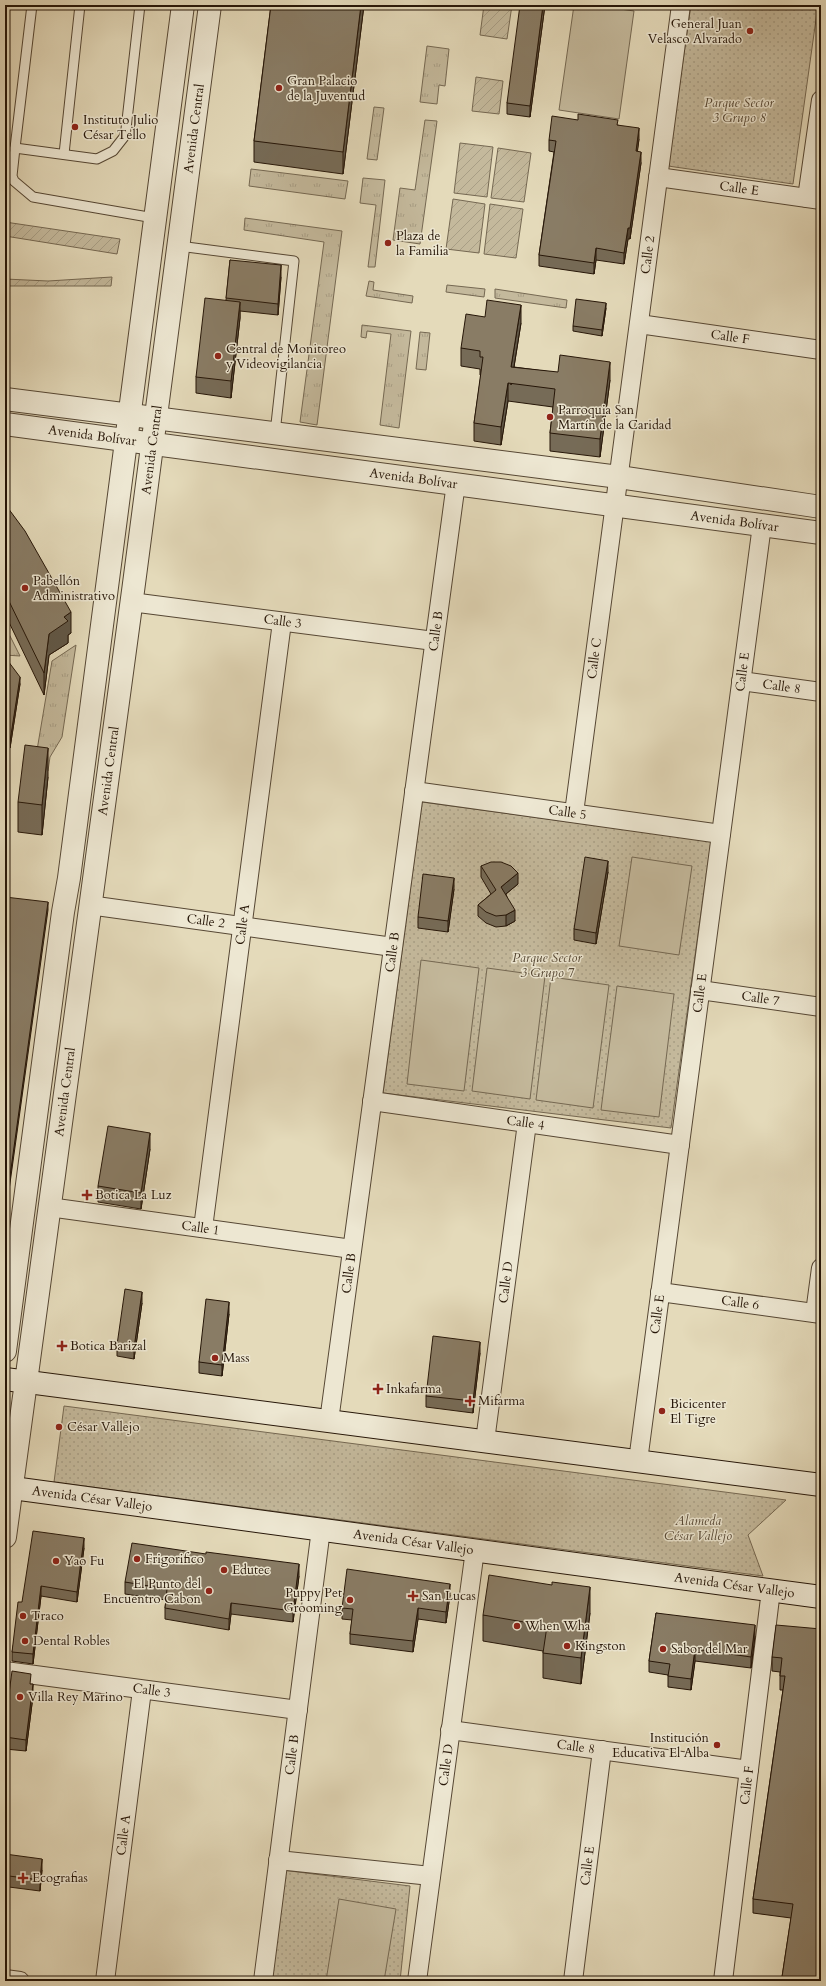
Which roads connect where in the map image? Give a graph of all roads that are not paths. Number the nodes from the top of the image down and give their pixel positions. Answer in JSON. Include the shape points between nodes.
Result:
{"nodes":[{"id":1,"x":32,"y":5,"type":"edge"},
{"id":2,"x":80,"y":5,"type":"edge"},
{"id":3,"x":140,"y":5,"type":"edge"},
{"id":4,"x":182,"y":5,"type":"edge"},
{"id":5,"x":210,"y":5,"type":"edge"},
{"id":6,"x":681,"y":5,"type":"edge"},
{"id":7,"x":821,"y":100,"type":"edge"},
{"id":8,"x":15,"y":148,"type":"junction"},
{"id":9,"x":64,"y":154,"type":"junction"},
{"id":10,"x":658,"y":177,"type":"junction"},
{"id":11,"x":814,"y":199,"type":"edge"},
{"id":12,"x":154,"y":218,"type":"junction"},
{"id":13,"x":179,"y":246,"type":"junction"},
{"id":14,"x":639,"y":324,"type":"junction"},
{"id":15,"x":821,"y":350,"type":"edge"},
{"id":16,"x":5,"y":399,"type":"edge"},
{"id":17,"x":128,"y":416,"type":"junction"},
{"id":18,"x":158,"y":419,"type":"junction"},
{"id":19,"x":5,"y":424,"type":"edge"},
{"id":20,"x":275,"y":434,"type":"junction"},
{"id":21,"x":126,"y":440,"type":"junction"},
{"id":22,"x":154,"y":443,"type":"junction"},
{"id":23,"x":619,"y":477,"type":"junction"},
{"id":24,"x":456,"y":483,"type":"junction"},
{"id":25,"x":615,"y":504,"type":"junction"},
{"id":26,"x":821,"y":507,"type":"edge"},
{"id":27,"x":762,"y":524,"type":"junction"},
{"id":28,"x":821,"y":533,"type":"edge"},
{"id":29,"x":131,"y":602,"type":"junction"},
{"id":30,"x":282,"y":622,"type":"junction"},
{"id":31,"x":434,"y":641,"type":"junction"},
{"id":32,"x":741,"y":681,"type":"junction"},
{"id":33,"x":821,"y":692,"type":"edge"},
{"id":34,"x":414,"y":791,"type":"junction"},
{"id":35,"x":574,"y":813,"type":"junction"},
{"id":36,"x":721,"y":834,"type":"junction"},
{"id":37,"x":89,"y":905,"type":"junction"},
{"id":38,"x":243,"y":926,"type":"junction"},
{"id":39,"x":393,"y":946,"type":"junction"},
{"id":40,"x":700,"y":990,"type":"junction"},
{"id":41,"x":821,"y":1007,"type":"edge"},
{"id":42,"x":372,"y":1101,"type":"junction"},
{"id":43,"x":527,"y":1123,"type":"junction"},
{"id":44,"x":680,"y":1144,"type":"junction"},
{"id":45,"x":49,"y":1207,"type":"junction"},
{"id":46,"x":203,"y":1228,"type":"junction"},
{"id":47,"x":352,"y":1248,"type":"junction"},
{"id":48,"x":821,"y":1268,"type":"edge"},
{"id":49,"x":660,"y":1292,"type":"junction"},
{"id":50,"x":818,"y":1314,"type":"edge"},
{"id":51,"x":5,"y":1351,"type":"edge"},
{"id":52,"x":15,"y":1380,"type":"edge"},
{"id":53,"x":329,"y":1421,"type":"junction"},
{"id":54,"x":485,"y":1441,"type":"junction"},
{"id":55,"x":638,"y":1461,"type":"junction"},
{"id":56,"x":821,"y":1485,"type":"edge"},
{"id":57,"x":8,"y":1488,"type":"edge"},
{"id":58,"x":321,"y":1529,"type":"junction"},
{"id":59,"x":5,"y":1538,"type":"edge"},
{"id":60,"x":475,"y":1550,"type":"junction"},
{"id":61,"x":771,"y":1590,"type":"junction"},
{"id":62,"x":821,"y":1597,"type":"edge"},
{"id":63,"x":5,"y":1671,"type":"edge"},
{"id":64,"x":142,"y":1690,"type":"junction"},
{"id":65,"x":298,"y":1710,"type":"junction"},
{"id":66,"x":450,"y":1730,"type":"junction"},
{"id":67,"x":602,"y":1750,"type":"junction"},
{"id":68,"x":749,"y":1770,"type":"junction"},
{"id":69,"x":278,"y":1860,"type":"junction"},
{"id":70,"x":431,"y":1876,"type":"junction"},
{"id":71,"x":5,"y":1979,"type":"edge"},
{"id":72,"x":20,"y":1981,"type":"edge"},
{"id":73,"x":105,"y":1981,"type":"edge"},
{"id":74,"x":263,"y":1981,"type":"edge"},
{"id":75,"x":417,"y":1981,"type":"edge"},
{"id":76,"x":573,"y":1981,"type":"edge"},
{"id":77,"x":723,"y":1981,"type":"edge"}],
"edges":[{"from":1,"to":8,"type":"lane"},
{"from":2,"to":9,"type":"lane"},
{"from":3,"to":9,"type":"lane","via":[[124,136],[113,150],[97,159]]},
{"from":4,"to":12,"type":"street","name":"Avenida Central"},
{"from":5,"to":13,"type":"street","name":"Avenida Central"},
{"from":6,"to":10,"type":"street","name":"Calle 2"},
{"from":7,"to":11,"type":"street"},
{"from":8,"to":9,"type":"lane"},
{"from":8,"to":12,"type":"lane","via":[[12,176],[14,181],[33,197]]},
{"from":10,"to":11,"type":"street","name":"Calle E"},
{"from":10,"to":14,"type":"street","name":"Calle 2"},
{"from":12,"to":17,"type":"street","name":"Avenida Central"},
{"from":13,"to":18,"type":"street","name":"Avenida Central"},
{"from":13,"to":20,"type":"lane","via":[[294,261]]},
{"from":14,"to":15,"type":"street","name":"Calle F"},
{"from":14,"to":23,"type":"street","name":"Calle 2"},
{"from":16,"to":17,"type":"street","name":"Avenida Bolívar"},
{"from":17,"to":18,"type":"street","name":"Avenida Bolívar"},
{"from":17,"to":21,"type":"street","name":"Avenida Central"},
{"from":18,"to":20,"type":"street","name":"Avenida Bolívar"},
{"from":18,"to":22,"type":"street","name":"Avenida Central"},
{"from":19,"to":21,"type":"street","name":"Avenida Bolívar"},
{"from":20,"to":23,"type":"street","name":"Avenida Bolívar"},
{"from":21,"to":22,"type":"street","name":"Avenida Bolívar"},
{"from":21,"to":51,"type":"street","name":"Avenida Central"},
{"from":22,"to":24,"type":"street","name":"Avenida Bolívar"},
{"from":22,"to":29,"type":"street","name":"Avenida Central"},
{"from":23,"to":25,"type":"street","name":"Calle 2"},
{"from":23,"to":26,"type":"street","name":"Avenida Bolívar"},
{"from":24,"to":25,"type":"street","name":"Avenida Bolívar"},
{"from":24,"to":31,"type":"street","name":"Calle B"},
{"from":25,"to":27,"type":"street","name":"Avenida Bolívar"},
{"from":25,"to":35,"type":"street","name":"Calle C"},
{"from":27,"to":28,"type":"street","name":"Avenida Bolívar"},
{"from":27,"to":32,"type":"street","name":"Calle E"},
{"from":29,"to":30,"type":"street","name":"Calle 3"},
{"from":29,"to":37,"type":"street","name":"Avenida Central"},
{"from":30,"to":31,"type":"street","name":"Calle 3"},
{"from":30,"to":38,"type":"street","name":"Calle A"},
{"from":31,"to":34,"type":"street","name":"Calle B"},
{"from":32,"to":33,"type":"street","name":"Calle 8"},
{"from":32,"to":36,"type":"street","name":"Calle E"},
{"from":34,"to":35,"type":"street","name":"Calle 5"},
{"from":34,"to":39,"type":"street","name":"Calle B"},
{"from":35,"to":36,"type":"street","name":"Calle 5"},
{"from":36,"to":40,"type":"street","name":"Calle E"},
{"from":37,"to":38,"type":"street","name":"Calle 2"},
{"from":37,"to":45,"type":"street","name":"Avenida Central"},
{"from":38,"to":39,"type":"street","name":"Calle 2"},
{"from":38,"to":46,"type":"street","name":"Calle A"},
{"from":39,"to":42,"type":"street","name":"Calle B"},
{"from":40,"to":41,"type":"street","name":"Calle 7"},
{"from":40,"to":44,"type":"street","name":"Calle E"},
{"from":42,"to":43,"type":"street","name":"Calle 4"},
{"from":42,"to":47,"type":"street","name":"Calle B"},
{"from":43,"to":44,"type":"street","name":"Calle 4"},
{"from":43,"to":54,"type":"street","name":"Calle D"},
{"from":44,"to":49,"type":"street","name":"Calle E"},
{"from":45,"to":46,"type":"street","name":"Calle 1"},
{"from":45,"to":52,"type":"street","name":"Avenida Central"},
{"from":46,"to":47,"type":"street","name":"Calle 1"},
{"from":47,"to":53,"type":"street","name":"Calle B"},
{"from":48,"to":50,"type":"street"},
{"from":49,"to":50,"type":"street","name":"Calle 6"},
{"from":49,"to":55,"type":"street","name":"Calle E"},
{"from":52,"to":53,"type":"street"},
{"from":52,"to":57,"type":"street","name":"Avenida Central"},
{"from":53,"to":54,"type":"street"},
{"from":54,"to":55,"type":"street"},
{"from":55,"to":56,"type":"street"},
{"from":57,"to":58,"type":"street","name":"Avenida César Vallejo"},
{"from":57,"to":59,"type":"street","name":"Avenida Central"},
{"from":58,"to":60,"type":"street","name":"Avenida César Vallejo"},
{"from":58,"to":65,"type":"street","name":"Calle B"},
{"from":60,"to":61,"type":"street","name":"Avenida César Vallejo"},
{"from":60,"to":66,"type":"street","name":"Calle D"},
{"from":61,"to":62,"type":"street","name":"Avenida César Vallejo"},
{"from":61,"to":68,"type":"street","name":"Calle F"},
{"from":63,"to":64,"type":"street","name":"Calle 3"},
{"from":64,"to":65,"type":"street","name":"Calle 3"},
{"from":64,"to":73,"type":"street","name":"Calle A"},
{"from":65,"to":69,"type":"street","name":"Calle B"},
{"from":66,"to":67,"type":"street","name":"Calle 8"},
{"from":66,"to":70,"type":"street","name":"Calle D"},
{"from":67,"to":68,"type":"street","name":"Calle 8"},
{"from":67,"to":76,"type":"street","name":"Calle E"},
{"from":68,"to":77,"type":"street","name":"Calle F"},
{"from":69,"to":70,"type":"street"},
{"from":69,"to":74,"type":"street","name":"Calle B"},
{"from":70,"to":75,"type":"street","name":"Calle D"},
{"from":71,"to":72,"type":"street"}]}
